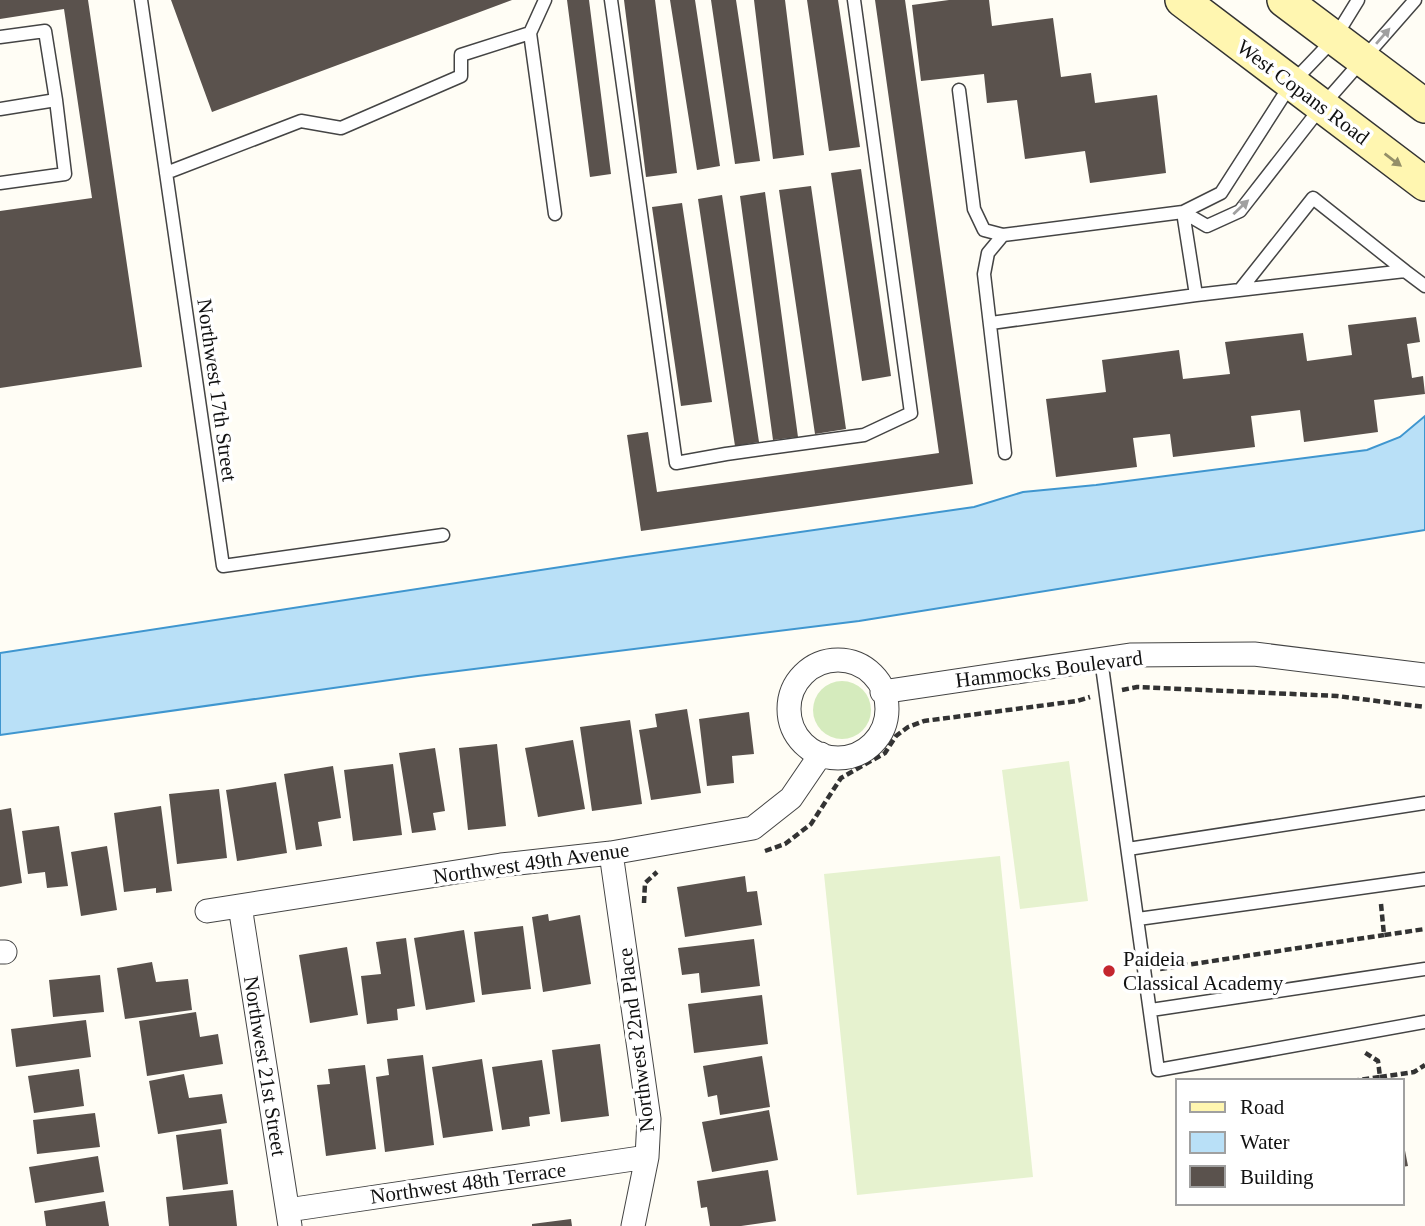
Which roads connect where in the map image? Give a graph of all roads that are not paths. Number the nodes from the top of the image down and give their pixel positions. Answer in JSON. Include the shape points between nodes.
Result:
{"nodes":[{"id":1,"x":141,"y":0,"type":"edge"},
{"id":2,"x":545,"y":0,"type":"edge"},
{"id":3,"x":611,"y":0,"type":"edge"},
{"id":4,"x":854,"y":0,"type":"edge"},
{"id":5,"x":1181,"y":0,"type":"edge"},
{"id":6,"x":1284,"y":0,"type":"edge"},
{"id":7,"x":1359,"y":0,"type":"edge"},
{"id":8,"x":1415,"y":0,"type":"edge"},
{"id":9,"x":530,"y":33,"type":"junction"},
{"id":10,"x":0,"y":37,"type":"edge"},
{"id":11,"x":1334,"y":38,"type":"junction"},
{"id":12,"x":1362,"y":59,"type":"junction"},
{"id":13,"x":1291,"y":84,"type":"junction"},
{"id":14,"x":959,"y":90,"type":"dead end"},
{"id":15,"x":56,"y":100,"type":"junction"},
{"id":16,"x":1322,"y":106,"type":"junction"},
{"id":17,"x":1425,"y":106,"type":"edge"},
{"id":18,"x":0,"y":109,"type":"edge"},
{"id":19,"x":166,"y":173,"type":"junction"},
{"id":20,"x":0,"y":183,"type":"edge"},
{"id":21,"x":1425,"y":184,"type":"edge"},
{"id":22,"x":1183,"y":212,"type":"junction"},
{"id":23,"x":555,"y":214,"type":"dead end"},
{"id":24,"x":1003,"y":235,"type":"junction"},
{"id":25,"x":1405,"y":271,"type":"junction"},
{"id":26,"x":1425,"y":286,"type":"edge"},
{"id":27,"x":1240,"y":290,"type":"junction"},
{"id":28,"x":1196,"y":295,"type":"junction"},
{"id":29,"x":990,"y":323,"type":"junction"},
{"id":30,"x":1005,"y":453,"type":"dead end"},
{"id":31,"x":443,"y":535,"type":"dead end"},
{"id":32,"x":1101,"y":659,"type":"junction"},
{"id":33,"x":1425,"y":675,"type":"edge"},
{"id":34,"x":883,"y":692,"type":"junction"},
{"id":35,"x":821,"y":754,"type":"junction"},
{"id":36,"x":1425,"y":803,"type":"edge"},
{"id":37,"x":1128,"y":849,"type":"junction"},
{"id":38,"x":611,"y":853,"type":"junction"},
{"id":39,"x":1425,"y":879,"type":"edge"},
{"id":40,"x":240,"y":906,"type":"junction"},
{"id":41,"x":208,"y":911,"type":"dead end"},
{"id":42,"x":1138,"y":919,"type":"junction"},
{"id":43,"x":1425,"y":969,"type":"edge"},
{"id":44,"x":1150,"y":1010,"type":"junction"},
{"id":45,"x":1425,"y":1022,"type":"edge"},
{"id":46,"x":647,"y":1157,"type":"junction"},
{"id":47,"x":289,"y":1218,"type":"edge"},
{"id":48,"x":633,"y":1226,"type":"edge"}],
"edges":[{"from":1,"to":19,"type":"lane","name":"Northwest 17th Street"},
{"from":2,"to":9,"type":"lane"},
{"from":3,"to":4,"type":"lane","via":[[676,463],[864,435],[911,413]]},
{"from":5,"to":13,"type":"main road","name":"West Copans Road"},
{"from":6,"to":11,"type":"main road"},
{"from":7,"to":11,"type":"lane"},
{"from":12,"to":8,"type":"lane","one_way":true},
{"from":9,"to":19,"type":"lane","via":[[461,55],[461,76],[341,128],[301,121]]},
{"from":9,"to":23,"type":"lane"},
{"from":10,"to":15,"type":"lane","via":[[45,31]]},
{"from":11,"to":12,"type":"main road"},
{"from":11,"to":13,"type":"lane"},
{"from":12,"to":16,"type":"lane"},
{"from":12,"to":17,"type":"main road"},
{"from":13,"to":16,"type":"main road","name":"West Copans Road"},
{"from":13,"to":22,"type":"lane","via":[[1222,193]]},
{"from":14,"to":24,"type":"lane","via":[[974,209],[984,230]]},
{"from":15,"to":18,"type":"lane"},
{"from":15,"to":20,"type":"lane","via":[[65,174]]},
{"from":16,"to":21,"type":"main road","name":"West Copans Road","one_way":true},
{"from":22,"to":16,"type":"lane","one_way":true,"via":[[1207,226],[1240,211]]},
{"from":19,"to":31,"type":"lane","name":"Northwest 17th Street","via":[[223,566]]},
{"from":22,"to":24,"type":"lane"},
{"from":22,"to":28,"type":"lane"},
{"from":24,"to":29,"type":"lane","via":[[988,253],[985,274]]},
{"from":25,"to":26,"type":"lane"},
{"from":25,"to":27,"type":"lane"},
{"from":25,"to":27,"type":"lane","via":[[1313,198]]},
{"from":27,"to":28,"type":"lane"},
{"from":28,"to":29,"type":"lane"},
{"from":29,"to":30,"type":"lane"},
{"from":32,"to":33,"type":"street","name":"Hammocks Boulevard","via":[[1254,654]]},
{"from":32,"to":34,"type":"street","name":"Hammocks Boulevard"},
{"from":32,"to":37,"type":"lane"},
{"from":34,"to":35,"type":"street","via":[[888,704],[886,722],[870,748],[842,759]]},
{"from":34,"to":35,"type":"street","via":[[876,676],[846,660],[829,660],[800,677],[792,692],[791,726],[800,741]]},
{"from":35,"to":38,"type":"street","name":"Northwest 49th Avenue","via":[[791,798],[753,828]]},
{"from":36,"to":37,"type":"lane"},
{"from":37,"to":42,"type":"lane"},
{"from":38,"to":40,"type":"street","name":"Northwest 49th Avenue","via":[[501,865]]},
{"from":38,"to":46,"type":"street","name":"Northwest 22nd Place","via":[[649,1119]]},
{"from":39,"to":42,"type":"lane"},
{"from":40,"to":41,"type":"street","name":"Northwest 49th Avenue"},
{"from":40,"to":47,"type":"street","name":"Northwest 21st Street"},
{"from":42,"to":44,"type":"lane"},
{"from":43,"to":44,"type":"lane"},
{"from":44,"to":45,"type":"lane","via":[[1158,1070]]},
{"from":46,"to":47,"type":"street","name":"Northwest 48th Terrace"},
{"from":46,"to":48,"type":"street","name":"Northwest 22nd Place"}]}
